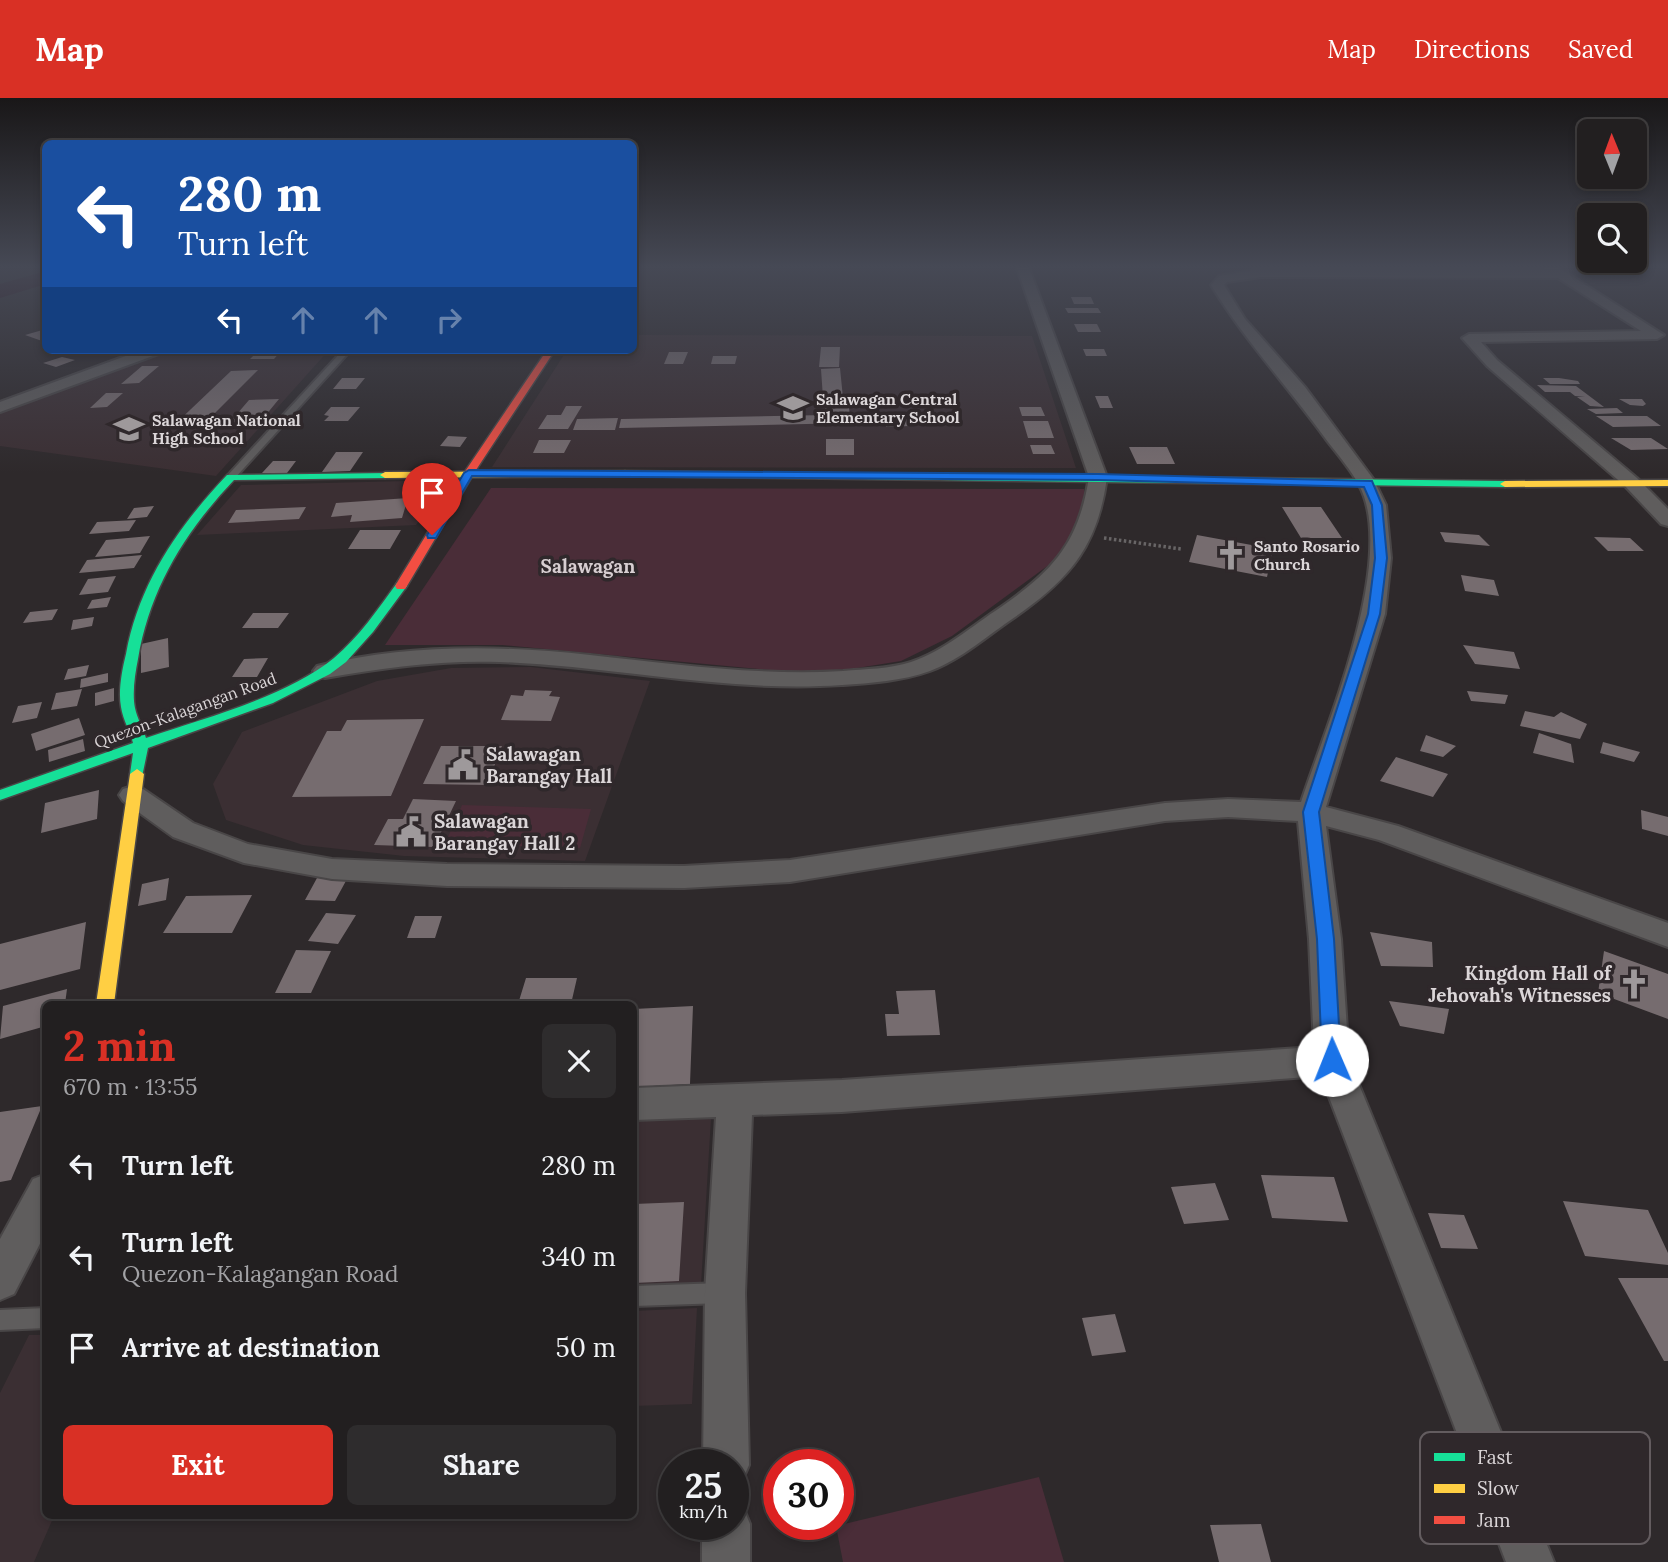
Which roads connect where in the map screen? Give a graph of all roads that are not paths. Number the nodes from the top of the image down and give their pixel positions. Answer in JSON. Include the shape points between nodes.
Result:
{"nodes":[{"id":1,"x":1048,"y":336,"type":"edge"},
{"id":2,"x":1253,"y":336,"type":"edge"},
{"id":3,"x":1663,"y":339,"type":"edge"},
{"id":4,"x":145,"y":354,"type":"edge"},
{"id":5,"x":343,"y":354,"type":"edge"},
{"id":6,"x":548,"y":354,"type":"edge"},
{"id":7,"x":0,"y":407,"type":"edge"},
{"id":8,"x":469,"y":473,"type":"junction"},
{"id":9,"x":231,"y":477,"type":"junction"},
{"id":10,"x":1098,"y":477,"type":"junction"},
{"id":11,"x":1631,"y":482,"type":"junction"},
{"id":12,"x":1668,"y":482,"type":"edge"},
{"id":13,"x":1368,"y":484,"type":"junction"},
{"id":14,"x":1668,"y":520,"type":"edge"},
{"id":15,"x":325,"y":671,"type":"junction"},
{"id":16,"x":141,"y":745,"type":"junction"},
{"id":17,"x":0,"y":795,"type":"edge"},
{"id":18,"x":133,"y":795,"type":"junction"},
{"id":19,"x":1311,"y":812,"type":"junction"},
{"id":20,"x":1668,"y":935,"type":"edge"},
{"id":21,"x":105,"y":1001,"type":"edge"},
{"id":22,"x":1332,"y":1060,"type":"junction"},
{"id":23,"x":734,"y":1101,"type":"junction"},
{"id":24,"x":637,"y":1104,"type":"edge"},
{"id":25,"x":42,"y":1200,"type":"edge"},
{"id":26,"x":0,"y":1280,"type":"edge"},
{"id":27,"x":725,"y":1293,"type":"junction"},
{"id":28,"x":637,"y":1296,"type":"edge"},
{"id":29,"x":42,"y":1318,"type":"edge"},
{"id":30,"x":0,"y":1320,"type":"edge"},
{"id":31,"x":1479,"y":1432,"type":"edge"},
{"id":32,"x":726,"y":1449,"type":"edge"},
{"id":33,"x":726,"y":1540,"type":"edge"},
{"id":34,"x":1523,"y":1544,"type":"edge"},
{"id":35,"x":726,"y":1562,"type":"edge"},
{"id":36,"x":1530,"y":1562,"type":"edge"}],
"edges":[{"from":1,"to":10,"type":"street"},
{"from":2,"to":13,"type":"street"},
{"from":3,"to":11,"type":"street","via":[[1469,338]]},
{"from":4,"to":7,"type":"street"},
{"from":5,"to":9,"type":"lane"},
{"from":6,"to":8,"type":"street","name":"Quezon-Kalagangan Road"},
{"from":8,"to":9,"type":"street"},
{"from":8,"to":10,"type":"street"},
{"from":8,"to":15,"type":"street","name":"Quezon-Kalagangan Road","via":[[408,577],[369,629]]},
{"from":9,"to":16,"type":"street","via":[[197,512],[167,554],[147,601],[127,701]]},
{"from":10,"to":13,"type":"street"},
{"from":10,"to":15,"type":"street","via":[[1092,519],[1064,568],[1035,594],[945,653],[902,671],[802,680],[449,654]]},
{"from":11,"to":12,"type":"street"},
{"from":11,"to":13,"type":"street"},
{"from":11,"to":14,"type":"street"},
{"from":13,"to":19,"type":"street","via":[[1377,505],[1381,558],[1374,614]]},
{"from":15,"to":16,"type":"street","name":"Quezon-Kalagangan Road","via":[[268,700]]},
{"from":16,"to":17,"type":"street","name":"Quezon-Kalagangan Road"},
{"from":16,"to":18,"type":"street"},
{"from":18,"to":19,"type":"street","via":[[183,830],[244,853],[332,869],[500,876],[684,877],[790,871],[1165,812],[1228,808]]},
{"from":18,"to":21,"type":"street"},
{"from":19,"to":20,"type":"street","via":[[1388,834]]},
{"from":19,"to":22,"type":"street"},
{"from":22,"to":23,"type":"street"},
{"from":22,"to":31,"type":"street"},
{"from":23,"to":24,"type":"street"},
{"from":23,"to":27,"type":"street"},
{"from":25,"to":26,"type":"street"},
{"from":27,"to":28,"type":"lane"},
{"from":27,"to":32,"type":"street"},
{"from":29,"to":30,"type":"lane"},
{"from":33,"to":35,"type":"street"},
{"from":34,"to":36,"type":"street"}]}
